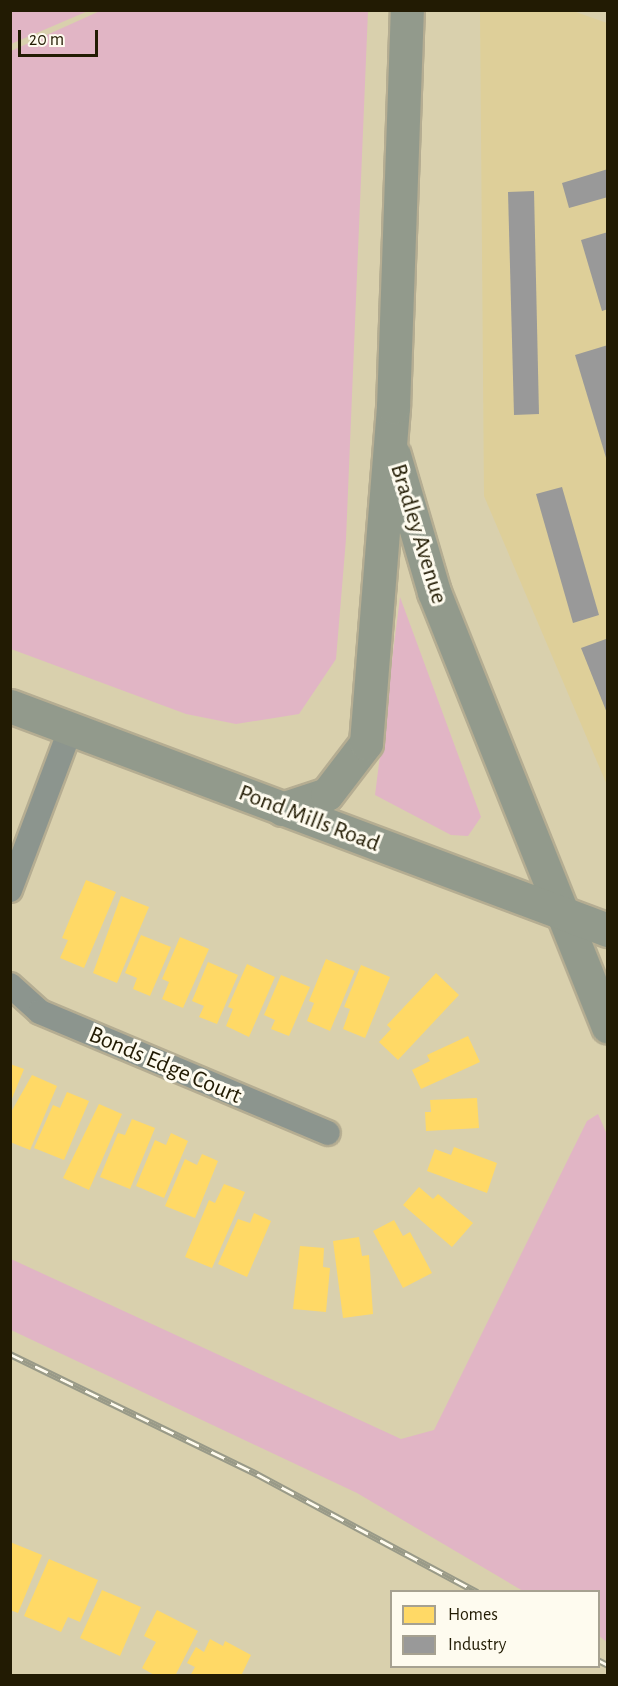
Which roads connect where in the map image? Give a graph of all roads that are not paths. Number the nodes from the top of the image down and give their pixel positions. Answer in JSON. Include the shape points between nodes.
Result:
{"nodes":[{"id":1,"x":407,"y":10,"type":"edge"},
{"id":2,"x":389,"y":439,"type":"junction"},
{"id":3,"x":10,"y":706,"type":"edge"},
{"id":4,"x":71,"y":728,"type":"junction"},
{"id":5,"x":282,"y":809,"type":"junction"},
{"id":6,"x":10,"y":890,"type":"edge"},
{"id":7,"x":563,"y":915,"type":"junction"},
{"id":8,"x":608,"y":930,"type":"edge"},
{"id":9,"x":10,"y":985,"type":"edge"},
{"id":10,"x":608,"y":1026,"type":"edge"},
{"id":11,"x":328,"y":1133,"type":"dead end"}],
"edges":[{"from":1,"to":2,"type":"main road","name":"Bradley Avenue"},
{"from":2,"to":5,"type":"main road","via":[[366,743],[327,794]]},
{"from":2,"to":7,"type":"main road","name":"Bradley Avenue","via":[[434,592]]},
{"from":3,"to":4,"type":"main road","name":"Pond Mills Road"},
{"from":4,"to":5,"type":"main road","name":"Pond Mills Road"},
{"from":4,"to":6,"type":"street"},
{"from":5,"to":7,"type":"main road","name":"Pond Mills Road"},
{"from":7,"to":8,"type":"main road","name":"Pond Mills Road"},
{"from":7,"to":10,"type":"main road","name":"Bradley Avenue"},
{"from":9,"to":11,"type":"street","name":"Bonds Edge Court","via":[[40,1012]]}]}
